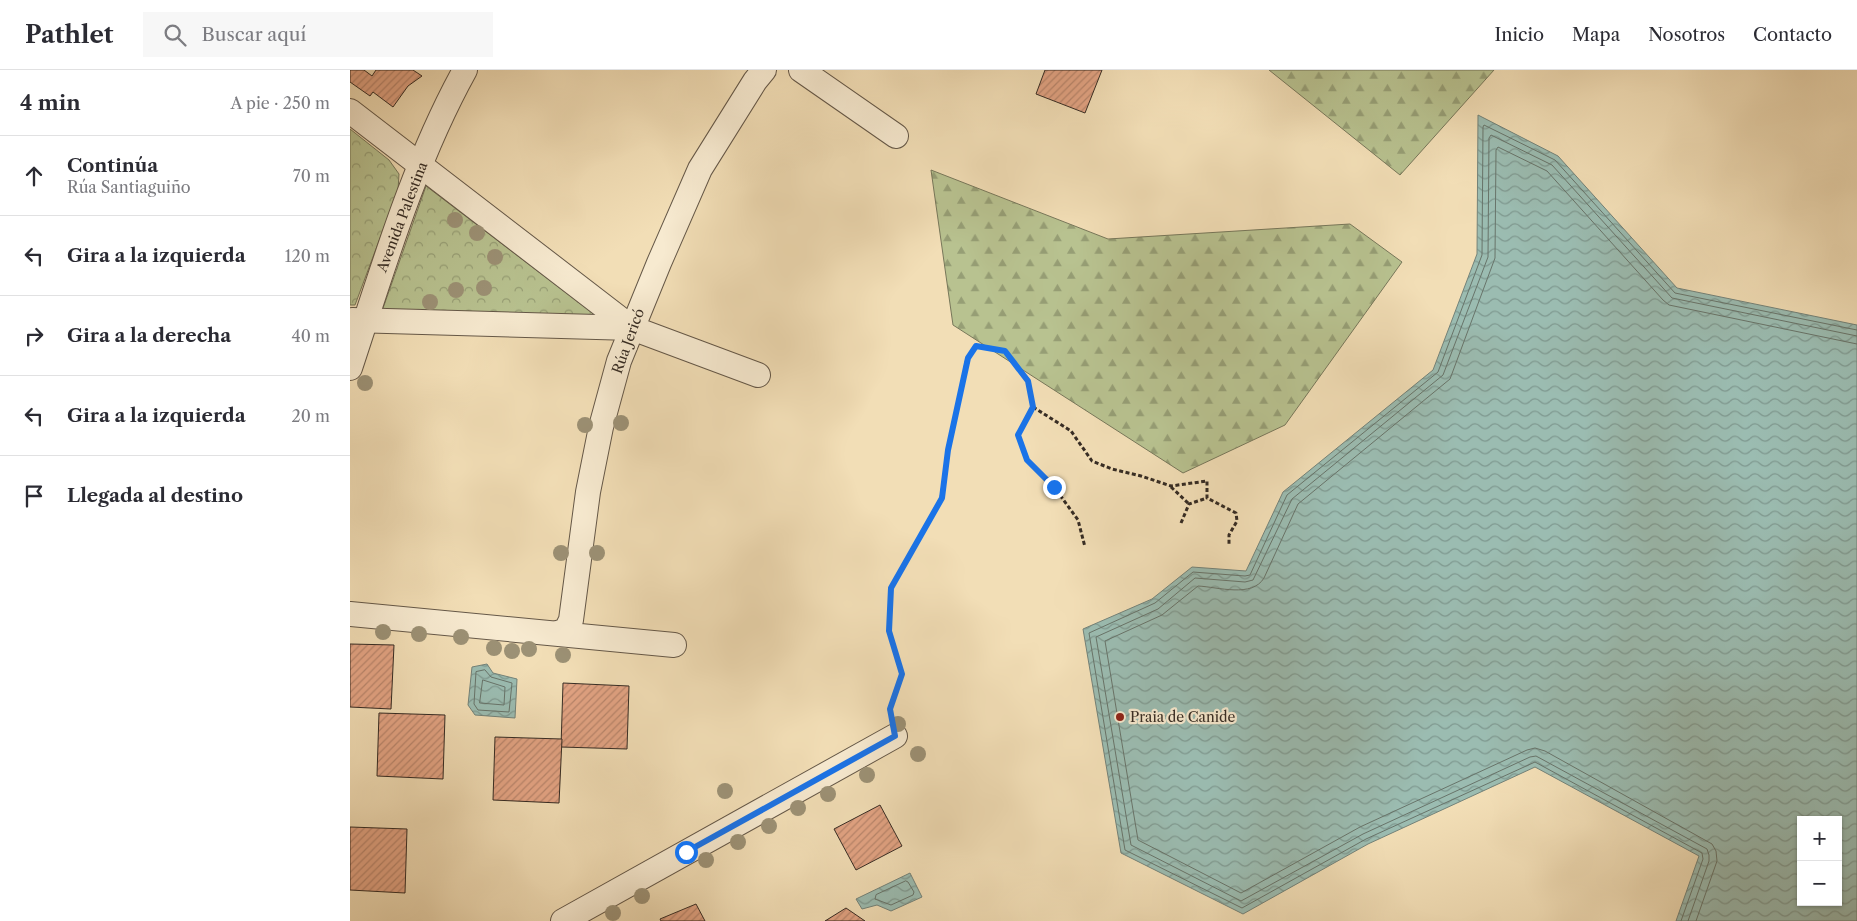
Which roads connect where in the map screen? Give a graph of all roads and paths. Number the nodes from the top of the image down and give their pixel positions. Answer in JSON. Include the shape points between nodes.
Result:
{"nodes":[{"id":1,"x":465,"y":70,"type":"edge"},
{"id":2,"x":764,"y":70,"type":"edge"},
{"id":3,"x":801,"y":70,"type":"edge"},
{"id":4,"x":350,"y":111,"type":"edge"},
{"id":5,"x":896,"y":136,"type":"dead end"},
{"id":6,"x":421,"y":165,"type":"junction"},
{"id":7,"x":358,"y":320,"type":"edge"},
{"id":8,"x":632,"y":328,"type":"junction"},
{"id":9,"x":350,"y":368,"type":"edge"},
{"id":10,"x":758,"y":375,"type":"dead end"},
{"id":11,"x":1033,"y":407,"type":"junction"},
{"id":12,"x":1171,"y":486,"type":"junction"},
{"id":13,"x":1207,"y":498,"type":"junction"},
{"id":14,"x":1189,"y":504,"type":"junction"},
{"id":15,"x":1181,"y":523,"type":"dead end"},
{"id":16,"x":1229,"y":546,"type":"dead end"},
{"id":17,"x":1085,"y":547,"type":"dead end"},
{"id":18,"x":350,"y":614,"type":"edge"},
{"id":19,"x":558,"y":633,"type":"junction"},
{"id":20,"x":674,"y":645,"type":"dead end"},
{"id":21,"x":895,"y":736,"type":"joint"},
{"id":22,"x":563,"y":921,"type":"edge"}],
"edges":[{"from":1,"to":6,"type":"street","name":"Avenida Palestina","via":[[446,105]]},
{"from":2,"to":8,"type":"street","name":"Rúa Jericó","via":[[700,169]]},
{"from":3,"to":5,"type":"street"},
{"from":4,"to":6,"type":"street"},
{"from":6,"to":7,"type":"street","name":"Avenida Palestina"},
{"from":6,"to":8,"type":"street"},
{"from":7,"to":8,"type":"street"},
{"from":7,"to":9,"type":"street","name":"Avenida Palestina"},
{"from":8,"to":10,"type":"street"},
{"from":8,"to":19,"type":"street","name":"Rúa Jericó","via":[[619,360],[599,436],[571,620],[566,630]]},
{"from":11,"to":12,"type":"path","via":[[1071,431],[1092,461]]},
{"from":11,"to":17,"type":"path","via":[[1018,435],[1027,460],[1054,487],[1078,520]]},
{"from":11,"to":21,"type":"path","via":[[1028,381],[1005,351],[976,346],[968,358],[948,450],[942,498],[891,588],[889,631],[902,674],[890,709]]},
{"from":12,"to":13,"type":"path","via":[[1207,481]]},
{"from":12,"to":14,"type":"path"},
{"from":13,"to":14,"type":"path"},
{"from":13,"to":16,"type":"path","via":[[1236,513],[1237,521],[1229,534]]},
{"from":14,"to":15,"type":"path"},
{"from":18,"to":19,"type":"street"},
{"from":19,"to":20,"type":"street"},
{"from":21,"to":22,"type":"street"}]}
